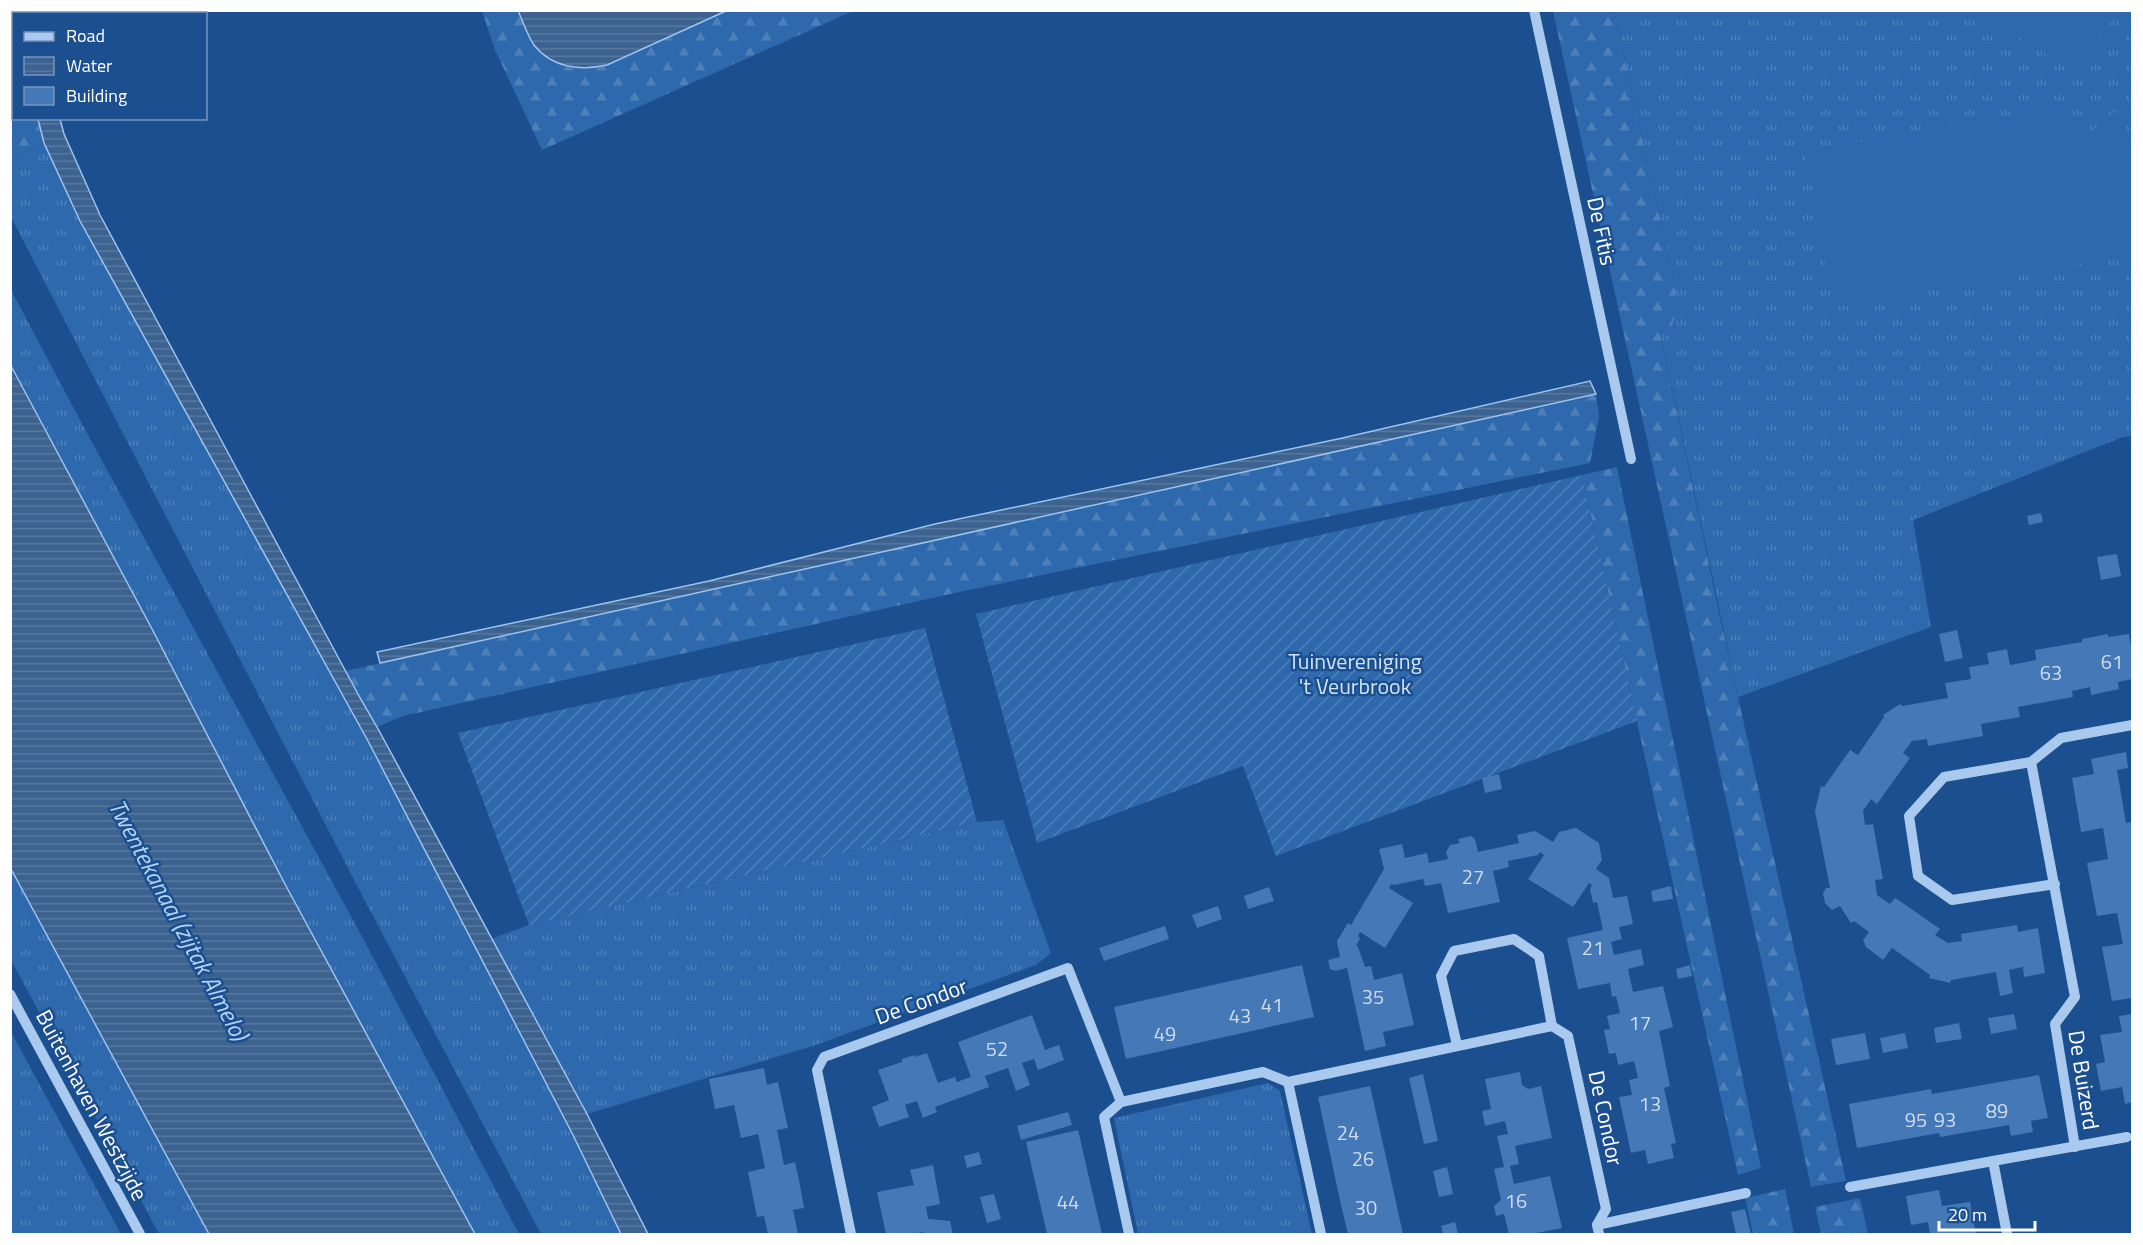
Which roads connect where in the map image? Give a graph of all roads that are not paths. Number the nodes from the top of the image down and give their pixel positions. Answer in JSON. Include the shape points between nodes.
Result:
{"nodes":[{"id":1,"x":1534,"y":10,"type":"edge"},
{"id":2,"x":1631,"y":459,"type":"dead end"},
{"id":3,"x":2133,"y":725,"type":"edge"},
{"id":4,"x":2031,"y":762,"type":"junction"},
{"id":5,"x":2055,"y":884,"type":"junction"},
{"id":6,"x":10,"y":994,"type":"edge"},
{"id":7,"x":1552,"y":1026,"type":"junction"},
{"id":8,"x":1457,"y":1045,"type":"junction"},
{"id":9,"x":1288,"y":1082,"type":"junction"},
{"id":10,"x":1121,"y":1102,"type":"junction"},
{"id":11,"x":2127,"y":1137,"type":"dead end"},
{"id":12,"x":2076,"y":1147,"type":"junction"},
{"id":13,"x":1993,"y":1161,"type":"junction"},
{"id":14,"x":1850,"y":1187,"type":"dead end"},
{"id":15,"x":1746,"y":1194,"type":"dead end"},
{"id":16,"x":1598,"y":1230,"type":"edge"},
{"id":17,"x":140,"y":1234,"type":"edge"},
{"id":18,"x":851,"y":1234,"type":"edge"},
{"id":19,"x":1128,"y":1234,"type":"edge"},
{"id":20,"x":1321,"y":1234,"type":"edge"},
{"id":21,"x":2007,"y":1234,"type":"edge"}],
"edges":[{"from":1,"to":2,"type":"street","name":"De Fitis"},
{"from":3,"to":4,"type":"street","via":[[2061,738]]},
{"from":4,"to":5,"type":"street","name":"De Buizerd"},
{"from":4,"to":5,"type":"street","via":[[1944,777],[1909,816],[1918,876],[1952,900]]},
{"from":5,"to":12,"type":"street","name":"De Buizerd","via":[[2075,998],[2055,1024]]},
{"from":6,"to":17,"type":"street","name":"Buitenhaven Westzijde"},
{"from":7,"to":8,"type":"street"},
{"from":7,"to":8,"type":"street","via":[[1539,956],[1514,939],[1454,951],[1441,976]]},
{"from":7,"to":16,"type":"street","name":"De Condor","via":[[1568,1036],[1606,1209]]},
{"from":8,"to":9,"type":"street"},
{"from":9,"to":10,"type":"street","via":[[1263,1072]]},
{"from":9,"to":20,"type":"street"},
{"from":10,"to":18,"type":"street","name":"De Condor","via":[[1068,968],[824,1056],[817,1070]]},
{"from":10,"to":19,"type":"street","via":[[1104,1117]]},
{"from":11,"to":12,"type":"street","name":"De Buizerd"},
{"from":12,"to":13,"type":"street","name":"De Buizerd"},
{"from":13,"to":14,"type":"street","name":"De Buizerd"},
{"from":13,"to":21,"type":"street"},
{"from":15,"to":16,"type":"street","name":"De Condor"}]}
